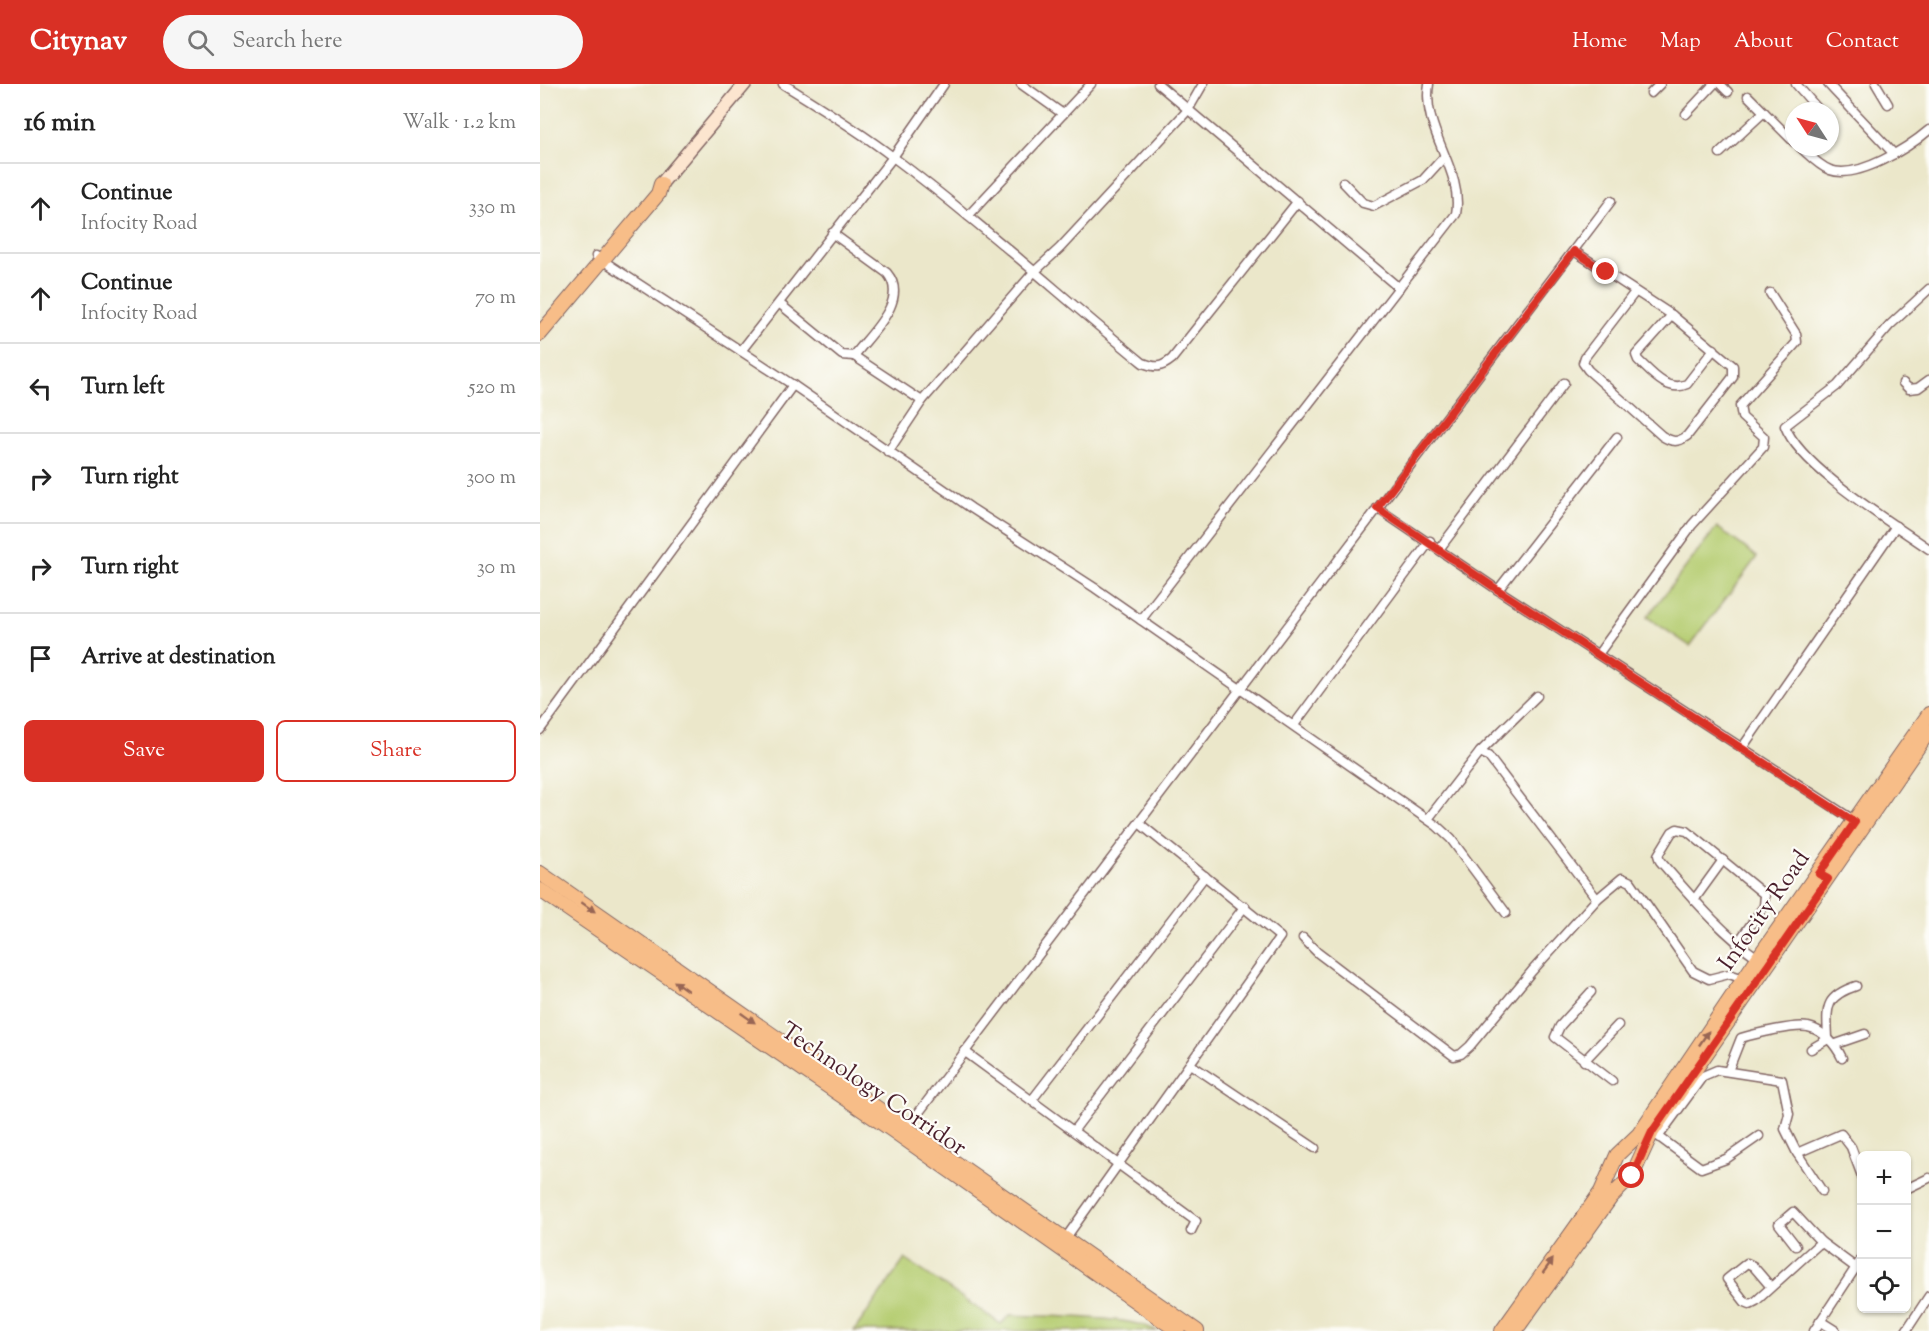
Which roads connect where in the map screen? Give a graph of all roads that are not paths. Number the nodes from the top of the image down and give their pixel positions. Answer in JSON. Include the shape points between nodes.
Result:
{"nodes":[{"id":1,"x":745,"y":84,"type":"edge"},
{"id":2,"x":783,"y":84,"type":"edge"},
{"id":3,"x":944,"y":84,"type":"edge"},
{"id":4,"x":1022,"y":84,"type":"edge"},
{"id":5,"x":1091,"y":84,"type":"edge"},
{"id":6,"x":1158,"y":84,"type":"edge"},
{"id":7,"x":1203,"y":84,"type":"edge"},
{"id":8,"x":1429,"y":84,"type":"edge"},
{"id":9,"x":1660,"y":84,"type":"edge"},
{"id":10,"x":1714,"y":84,"type":"edge"},
{"id":11,"x":1720,"y":84,"type":"edge"},
{"id":12,"x":1796,"y":84,"type":"edge"},
{"id":13,"x":1828,"y":84,"type":"edge"},
{"id":14,"x":1876,"y":84,"type":"edge"},
{"id":15,"x":1728,"y":92,"type":"dead end"},
{"id":16,"x":1651,"y":93,"type":"dead end"},
{"id":17,"x":1748,"y":96,"type":"dead end"},
{"id":18,"x":1812,"y":102,"type":"edge"},
{"id":19,"x":1888,"y":104,"type":"dead end"},
{"id":20,"x":1188,"y":110,"type":"junction"},
{"id":21,"x":1764,"y":112,"type":"junction"},
{"id":22,"x":1063,"y":114,"type":"junction"},
{"id":23,"x":1686,"y":114,"type":"dead end"},
{"id":24,"x":1929,"y":130,"type":"edge"},
{"id":25,"x":1785,"y":133,"type":"edge"},
{"id":26,"x":1720,"y":153,"type":"dead end"},
{"id":27,"x":1894,"y":154,"type":"junction"},
{"id":28,"x":1812,"y":156,"type":"edge"},
{"id":29,"x":893,"y":157,"type":"junction"},
{"id":30,"x":1444,"y":157,"type":"junction"},
{"id":31,"x":1343,"y":182,"type":"dead end"},
{"id":32,"x":661,"y":184,"type":"joint"},
{"id":33,"x":1298,"y":201,"type":"junction"},
{"id":34,"x":1611,"y":201,"type":"dead end"},
{"id":35,"x":968,"y":216,"type":"junction"},
{"id":36,"x":832,"y":232,"type":"junction"},
{"id":37,"x":1574,"y":251,"type":"junction"},
{"id":38,"x":598,"y":258,"type":"junction"},
{"id":39,"x":1033,"y":273,"type":"junction"},
{"id":40,"x":1399,"y":288,"type":"junction"},
{"id":41,"x":1929,"y":289,"type":"edge"},
{"id":42,"x":1635,"y":292,"type":"junction"},
{"id":43,"x":1770,"y":293,"type":"dead end"},
{"id":44,"x":780,"y":304,"type":"junction"},
{"id":45,"x":1672,"y":315,"type":"junction"},
{"id":46,"x":540,"y":323,"type":"edge"},
{"id":47,"x":540,"y":334,"type":"edge"},
{"id":48,"x":1714,"y":349,"type":"junction"},
{"id":49,"x":741,"y":351,"type":"junction"},
{"id":50,"x":854,"y":356,"type":"junction"},
{"id":51,"x":1929,"y":380,"type":"edge"},
{"id":52,"x":1564,"y":383,"type":"dead end"},
{"id":53,"x":1903,"y":383,"type":"dead end"},
{"id":54,"x":793,"y":385,"type":"junction"},
{"id":55,"x":922,"y":401,"type":"junction"},
{"id":56,"x":1617,"y":436,"type":"dead end"},
{"id":57,"x":888,"y":452,"type":"junction"},
{"id":58,"x":1377,"y":508,"type":"junction"},
{"id":59,"x":1896,"y":526,"type":"junction"},
{"id":60,"x":1430,"y":541,"type":"junction"},
{"id":61,"x":1440,"y":548,"type":"junction"},
{"id":62,"x":1929,"y":549,"type":"edge"},
{"id":63,"x":1498,"y":590,"type":"junction"},
{"id":64,"x":1141,"y":620,"type":"junction"},
{"id":65,"x":1599,"y":653,"type":"junction"},
{"id":66,"x":1242,"y":688,"type":"junction"},
{"id":67,"x":1537,"y":696,"type":"dead end"},
{"id":68,"x":1929,"y":714,"type":"edge"},
{"id":69,"x":1294,"y":724,"type":"junction"},
{"id":70,"x":540,"y":730,"type":"edge"},
{"id":71,"x":1929,"y":731,"type":"edge"},
{"id":72,"x":1742,"y":748,"type":"junction"},
{"id":73,"x":1480,"y":752,"type":"junction"},
{"id":74,"x":1428,"y":819,"type":"junction"},
{"id":75,"x":1855,"y":822,"type":"junction"},
{"id":76,"x":1138,"y":823,"type":"junction"},
{"id":77,"x":1723,"y":860,"type":"junction"},
{"id":78,"x":540,"y":873,"type":"edge"},
{"id":79,"x":1205,"y":876,"type":"junction"},
{"id":80,"x":1823,"y":877,"type":"junction"},
{"id":81,"x":540,"y":890,"type":"edge"},
{"id":82,"x":1597,"y":899,"type":"junction"},
{"id":83,"x":1694,"y":900,"type":"junction"},
{"id":84,"x":1245,"y":906,"type":"junction"},
{"id":85,"x":1506,"y":913,"type":"dead end"},
{"id":86,"x":1303,"y":938,"type":"dead end"},
{"id":87,"x":1737,"y":944,"type":"junction"},
{"id":88,"x":1758,"y":958,"type":"junction"},
{"id":89,"x":1744,"y":979,"type":"junction"},
{"id":90,"x":1856,"y":986,"type":"dead end"},
{"id":91,"x":1592,"y":992,"type":"dead end"},
{"id":92,"x":1618,"y":1025,"type":"dead end"},
{"id":93,"x":1865,"y":1034,"type":"dead end"},
{"id":94,"x":1828,"y":1039,"type":"junction"},
{"id":95,"x":1836,"y":1044,"type":"junction"},
{"id":96,"x":1811,"y":1049,"type":"dead end"},
{"id":97,"x":964,"y":1051,"type":"junction"},
{"id":98,"x":1842,"y":1058,"type":"dead end"},
{"id":99,"x":1584,"y":1061,"type":"junction"},
{"id":100,"x":1190,"y":1064,"type":"junction"},
{"id":101,"x":1728,"y":1071,"type":"junction"},
{"id":102,"x":1612,"y":1081,"type":"dead end"},
{"id":103,"x":1032,"y":1100,"type":"junction"},
{"id":104,"x":907,"y":1128,"type":"junction"},
{"id":105,"x":1074,"y":1130,"type":"junction"},
{"id":106,"x":1650,"y":1136,"type":"junction"},
{"id":107,"x":1759,"y":1136,"type":"dead end"},
{"id":108,"x":1315,"y":1148,"type":"dead end"},
{"id":109,"x":1797,"y":1153,"type":"junction"},
{"id":110,"x":1857,"y":1163,"type":"edge"},
{"id":111,"x":1119,"y":1165,"type":"junction"},
{"id":112,"x":1928,"y":1181,"type":"edge"},
{"id":113,"x":1911,"y":1187,"type":"edge"},
{"id":114,"x":1822,"y":1191,"type":"dead end"},
{"id":115,"x":1606,"y":1194,"type":"junction"},
{"id":116,"x":1031,"y":1222,"type":"junction"},
{"id":117,"x":1191,"y":1231,"type":"dead end"},
{"id":118,"x":1065,"y":1239,"type":"junction"},
{"id":119,"x":1821,"y":1242,"type":"junction"},
{"id":120,"x":1796,"y":1246,"type":"dead end"},
{"id":121,"x":1861,"y":1259,"type":"edge"},
{"id":122,"x":1855,"y":1267,"type":"junction"},
{"id":123,"x":1771,"y":1287,"type":"junction"},
{"id":124,"x":1929,"y":1296,"type":"edge"},
{"id":125,"x":1820,"y":1321,"type":"junction"},
{"id":126,"x":1178,"y":1331,"type":"edge"},
{"id":127,"x":1197,"y":1331,"type":"edge"},
{"id":128,"x":1502,"y":1331,"type":"edge"},
{"id":129,"x":1515,"y":1331,"type":"edge"},
{"id":130,"x":1814,"y":1331,"type":"edge"},
{"id":131,"x":1836,"y":1331,"type":"edge"},
{"id":132,"x":1906,"y":1331,"type":"edge"}],
"edges":[{"from":1,"to":32,"type":"main road"},
{"from":2,"to":29,"type":"street"},
{"from":3,"to":29,"type":"street"},
{"from":4,"to":22,"type":"street"},
{"from":5,"to":22,"type":"street"},
{"from":6,"to":20,"type":"street"},
{"from":7,"to":20,"type":"street"},
{"from":8,"to":30,"type":"street","via":[[1431,119]]},
{"from":9,"to":16,"type":"street"},
{"from":10,"to":23,"type":"street"},
{"from":11,"to":15,"type":"street"},
{"from":12,"to":18,"type":"street"},
{"from":13,"to":27,"type":"street"},
{"from":14,"to":19,"type":"street"},
{"from":17,"to":21,"type":"street"},
{"from":20,"to":33,"type":"street"},
{"from":20,"to":39,"type":"street"},
{"from":21,"to":25,"type":"street"},
{"from":21,"to":26,"type":"street"},
{"from":22,"to":35,"type":"street"},
{"from":24,"to":27,"type":"street"},
{"from":27,"to":28,"type":"street","via":[[1844,172],[1826,167]]},
{"from":29,"to":35,"type":"street"},
{"from":29,"to":36,"type":"street"},
{"from":30,"to":31,"type":"street","via":[[1424,180],[1374,206],[1363,203]]},
{"from":30,"to":40,"type":"street","via":[[1457,193],[1456,214]]},
{"from":32,"to":38,"type":"main road"},
{"from":33,"to":39,"type":"street","via":[[1162,367],[1143,363]]},
{"from":33,"to":40,"type":"street"},
{"from":34,"to":37,"type":"street"},
{"from":35,"to":39,"type":"street"},
{"from":36,"to":44,"type":"street"},
{"from":36,"to":50,"type":"street","via":[[887,273],[896,292],[890,307]]},
{"from":37,"to":42,"type":"street"},
{"from":37,"to":58,"type":"street"},
{"from":38,"to":46,"type":"main road"},
{"from":38,"to":47,"type":"main road"},
{"from":38,"to":49,"type":"street"},
{"from":39,"to":55,"type":"street"},
{"from":40,"to":64,"type":"street"},
{"from":41,"to":59,"type":"street","via":[[1890,325],[1837,386],[1785,426],[1793,441],[1843,489]]},
{"from":42,"to":45,"type":"street"},
{"from":42,"to":48,"type":"street","via":[[1583,363],[1671,441],[1687,436],[1733,377],[1733,366]]},
{"from":43,"to":65,"type":"street","via":[[1797,342],[1740,406],[1742,417],[1764,437],[1763,447],[1692,525]]},
{"from":44,"to":49,"type":"street"},
{"from":44,"to":50,"type":"street","via":[[842,356]]},
{"from":45,"to":48,"type":"street"},
{"from":45,"to":48,"type":"street","via":[[1636,355],[1666,385],[1687,384]]},
{"from":49,"to":54,"type":"street"},
{"from":50,"to":55,"type":"street"},
{"from":51,"to":53,"type":"street","via":[[1918,388],[1909,389]]},
{"from":52,"to":61,"type":"street"},
{"from":54,"to":57,"type":"street"},
{"from":54,"to":70,"type":"street"},
{"from":55,"to":57,"type":"street"},
{"from":56,"to":63,"type":"street"},
{"from":57,"to":64,"type":"street"},
{"from":58,"to":60,"type":"street"},
{"from":58,"to":66,"type":"street"},
{"from":59,"to":62,"type":"street"},
{"from":59,"to":72,"type":"street"},
{"from":60,"to":61,"type":"street"},
{"from":60,"to":69,"type":"street"},
{"from":61,"to":63,"type":"street"},
{"from":63,"to":65,"type":"street"},
{"from":64,"to":66,"type":"street"},
{"from":65,"to":72,"type":"street"},
{"from":66,"to":69,"type":"street"},
{"from":66,"to":76,"type":"street"},
{"from":67,"to":73,"type":"street"},
{"from":68,"to":75,"type":"main road","name":"Infocity Road"},
{"from":69,"to":74,"type":"street"},
{"from":71,"to":80,"type":"main road","name":"Infocity Road"},
{"from":72,"to":75,"type":"street"},
{"from":73,"to":74,"type":"street"},
{"from":73,"to":82,"type":"street","via":[[1488,756]]},
{"from":74,"to":85,"type":"street","via":[[1451,839]]},
{"from":75,"to":80,"type":"main road","name":"Infocity Road"},
{"from":76,"to":79,"type":"street"},
{"from":76,"to":97,"type":"street"},
{"from":77,"to":83,"type":"street"},
{"from":77,"to":83,"type":"street","via":[[1687,831],[1681,828],[1672,832],[1658,855]]},
{"from":77,"to":87,"type":"street","via":[[1765,895],[1764,906]]},
{"from":78,"to":104,"type":"main road","one_way":true},
{"from":79,"to":84,"type":"street"},
{"from":79,"to":103,"type":"street"},
{"from":80,"to":88,"type":"main road","name":"Infocity Road"},
{"from":80,"to":106,"type":"main road","name":"Infocity Road"},
{"from":116,"to":81,"type":"main road","name":"Technology Corridor","one_way":true},
{"from":82,"to":86,"type":"street","via":[[1470,1047],[1454,1056]]},
{"from":82,"to":89,"type":"street","via":[[1616,880],[1627,879],[1693,971],[1709,979],[1729,974]]},
{"from":83,"to":87,"type":"street"},
{"from":84,"to":100,"type":"street","via":[[1280,937]]},
{"from":84,"to":105,"type":"street"},
{"from":87,"to":88,"type":"street"},
{"from":88,"to":89,"type":"main road","name":"Infocity Road"},
{"from":106,"to":89,"type":"main road","name":"Infocity Road","one_way":true},
{"from":90,"to":94,"type":"street","via":[[1836,994],[1828,1003]]},
{"from":91,"to":99,"type":"street","via":[[1555,1032],[1558,1041]]},
{"from":92,"to":99,"type":"street"},
{"from":93,"to":95,"type":"street"},
{"from":94,"to":95,"type":"street"},
{"from":94,"to":96,"type":"street"},
{"from":94,"to":101,"type":"street","via":[[1808,1027],[1751,1034],[1741,1038]]},
{"from":95,"to":98,"type":"street"},
{"from":97,"to":103,"type":"street"},
{"from":97,"to":104,"type":"street"},
{"from":99,"to":102,"type":"street"},
{"from":100,"to":108,"type":"street"},
{"from":100,"to":111,"type":"street"},
{"from":101,"to":106,"type":"street","via":[[1717,1070],[1703,1076]]},
{"from":101,"to":109,"type":"street","via":[[1782,1080],[1789,1114],[1785,1129]]},
{"from":103,"to":105,"type":"street"},
{"from":104,"to":116,"type":"main road"},
{"from":105,"to":111,"type":"street"},
{"from":106,"to":107,"type":"street","via":[[1701,1168],[1726,1159]]},
{"from":106,"to":115,"type":"main road","name":"Infocity Road","via":[[1632,1176]]},
{"from":106,"to":115,"type":"main road","name":"Infocity Road","via":[[1617,1155]]},
{"from":109,"to":110,"type":"street","via":[[1841,1134]]},
{"from":109,"to":114,"type":"street"},
{"from":111,"to":117,"type":"street","via":[[1196,1221]]},
{"from":111,"to":118,"type":"street"},
{"from":112,"to":113,"type":"street"},
{"from":128,"to":115,"type":"main road","name":"Infocity Road","one_way":true},
{"from":115,"to":129,"type":"main road","name":"Infocity Road"},
{"from":116,"to":118,"type":"main road"},
{"from":116,"to":126,"type":"main road","name":"Technology Corridor"},
{"from":118,"to":127,"type":"main road"},
{"from":119,"to":120,"type":"street","via":[[1793,1212],[1779,1224]]},
{"from":119,"to":122,"type":"street"},
{"from":119,"to":123,"type":"street"},
{"from":121,"to":122,"type":"street"},
{"from":122,"to":125,"type":"street"},
{"from":123,"to":123,"type":"street","via":[[1747,1263],[1728,1279],[1750,1304]]},
{"from":124,"to":132,"type":"street"},
{"from":125,"to":130,"type":"street"},
{"from":125,"to":131,"type":"street"}]}
